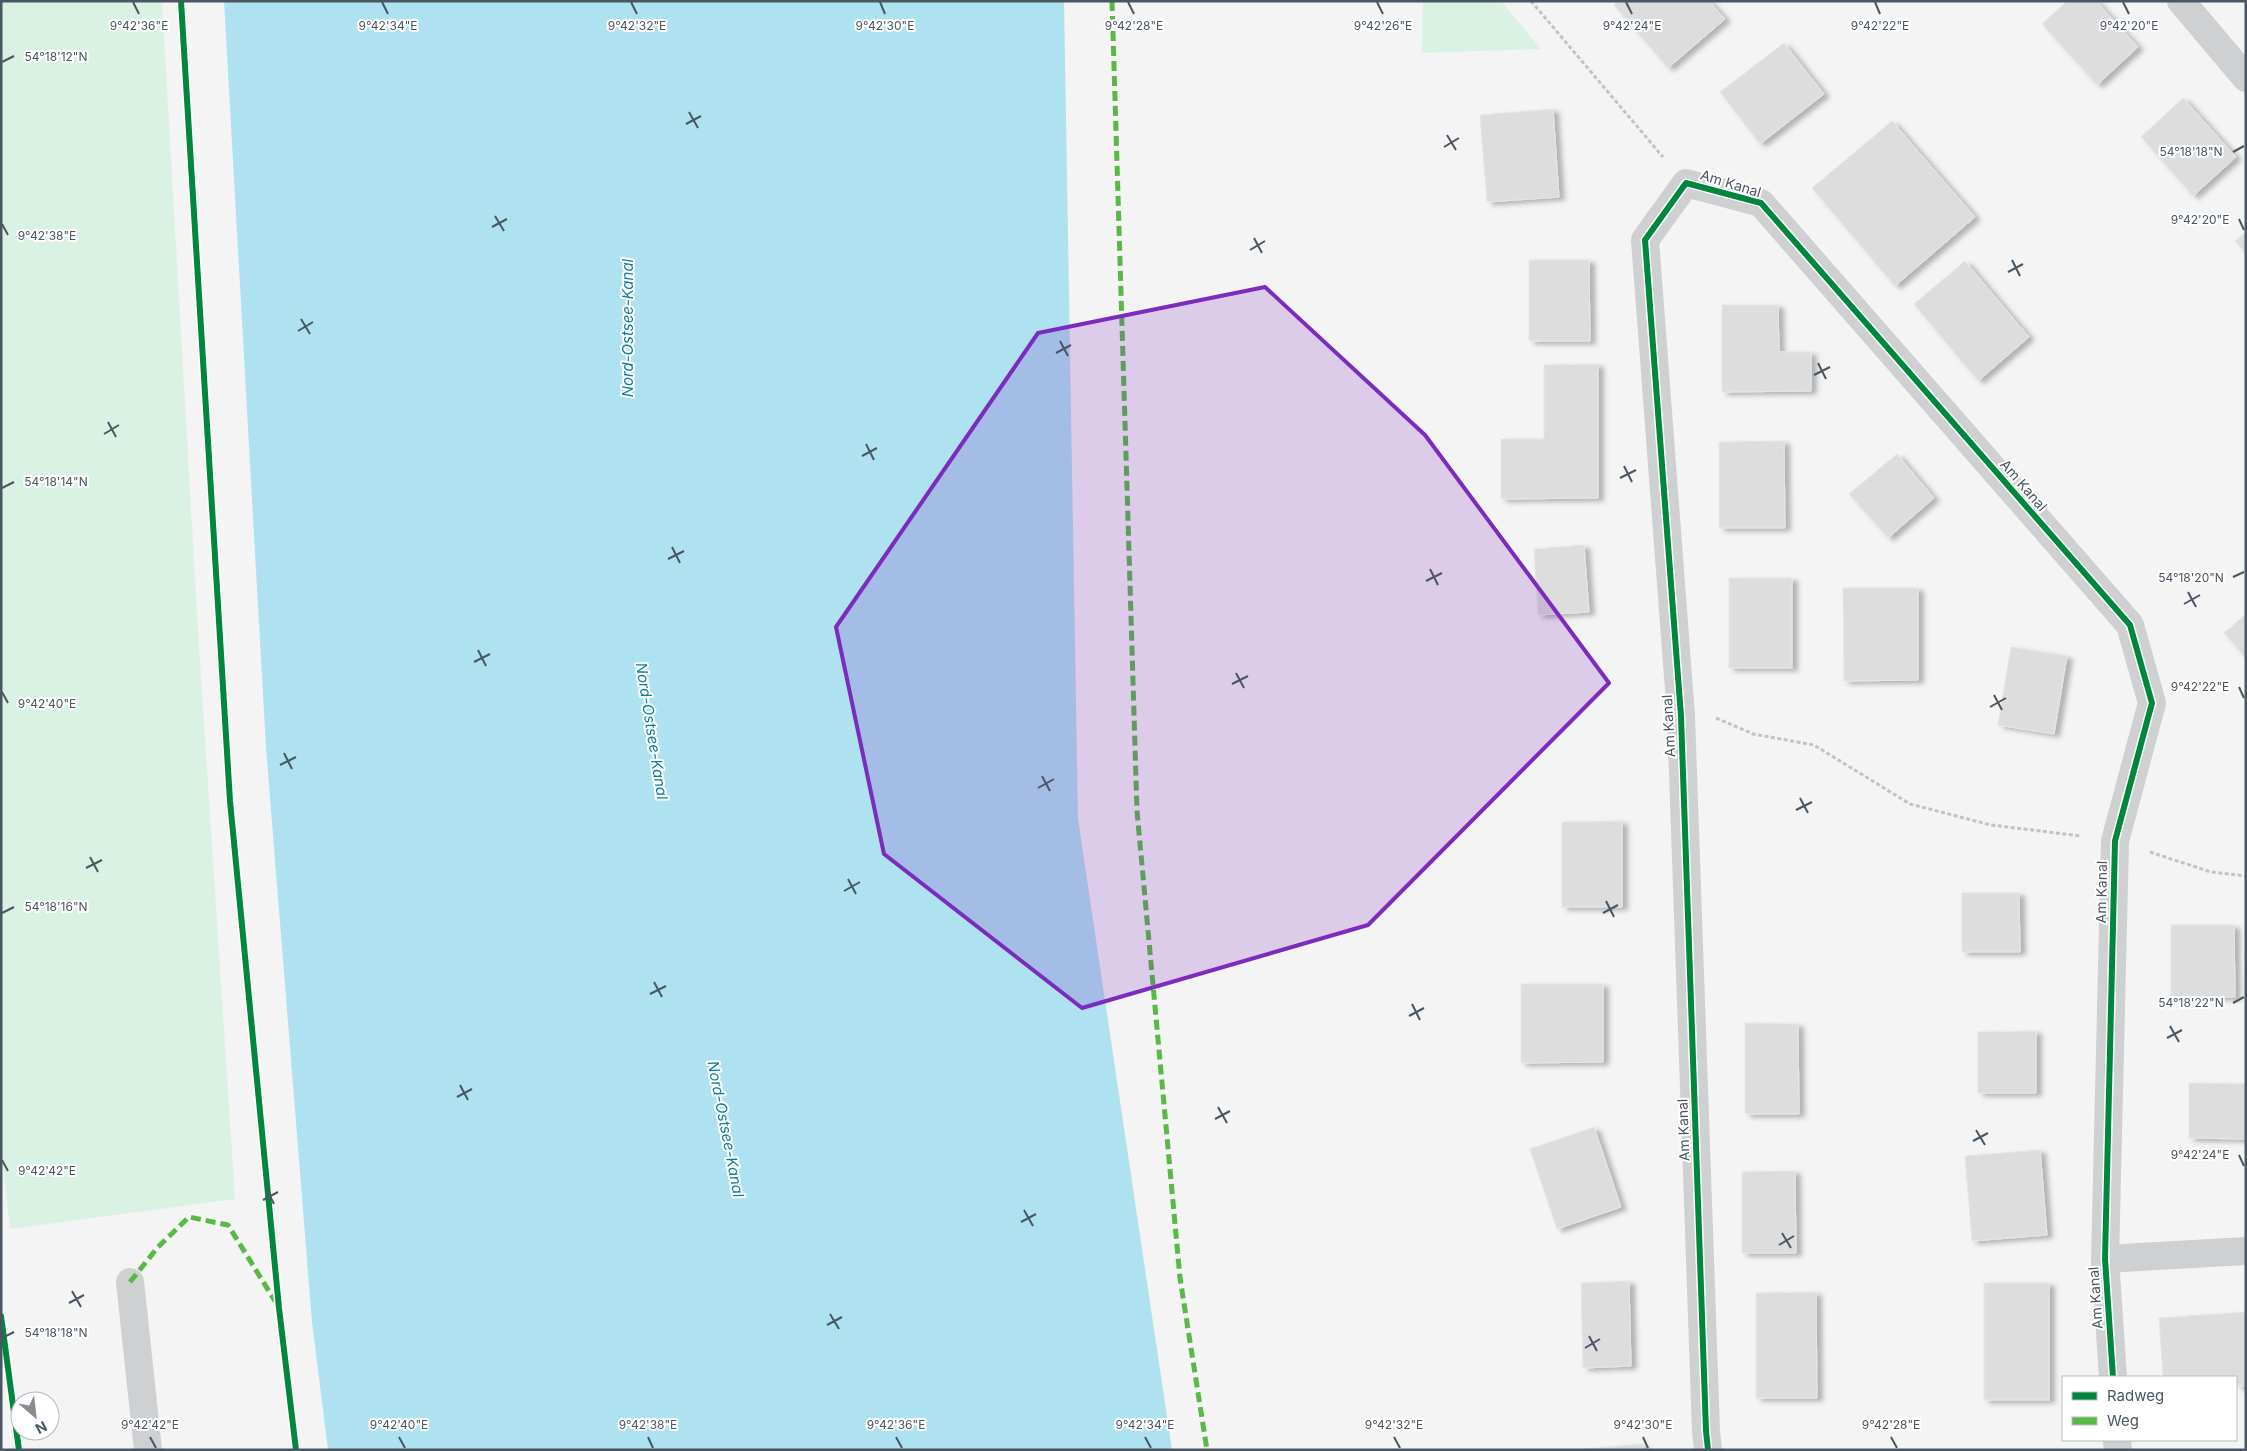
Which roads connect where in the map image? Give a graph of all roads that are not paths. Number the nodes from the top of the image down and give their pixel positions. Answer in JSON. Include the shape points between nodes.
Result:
{"nodes":[{"id":1,"x":2181,"y":1,"type":"edge"},
{"id":2,"x":2246,"y":78,"type":"edge"},
{"id":3,"x":2246,"y":1251,"type":"edge"},
{"id":4,"x":2105,"y":1259,"type":"junction"},
{"id":5,"x":130,"y":1282,"type":"dead end"},
{"id":6,"x":2113,"y":1376,"type":"edge"},
{"id":7,"x":148,"y":1450,"type":"edge"},
{"id":8,"x":1708,"y":1450,"type":"edge"}],
"edges":[{"from":1,"to":2,"type":"street"},
{"from":3,"to":4,"type":"street","name":"Am Kanal"},
{"from":4,"to":6,"type":"street","name":"Am Kanal"},
{"from":4,"to":8,"type":"street","name":"Am Kanal","via":[[2115,840],[2152,702],[2130,625],[1761,203],[1686,183],[1645,240],[1681,716]]},
{"from":5,"to":7,"type":"street"}]}
